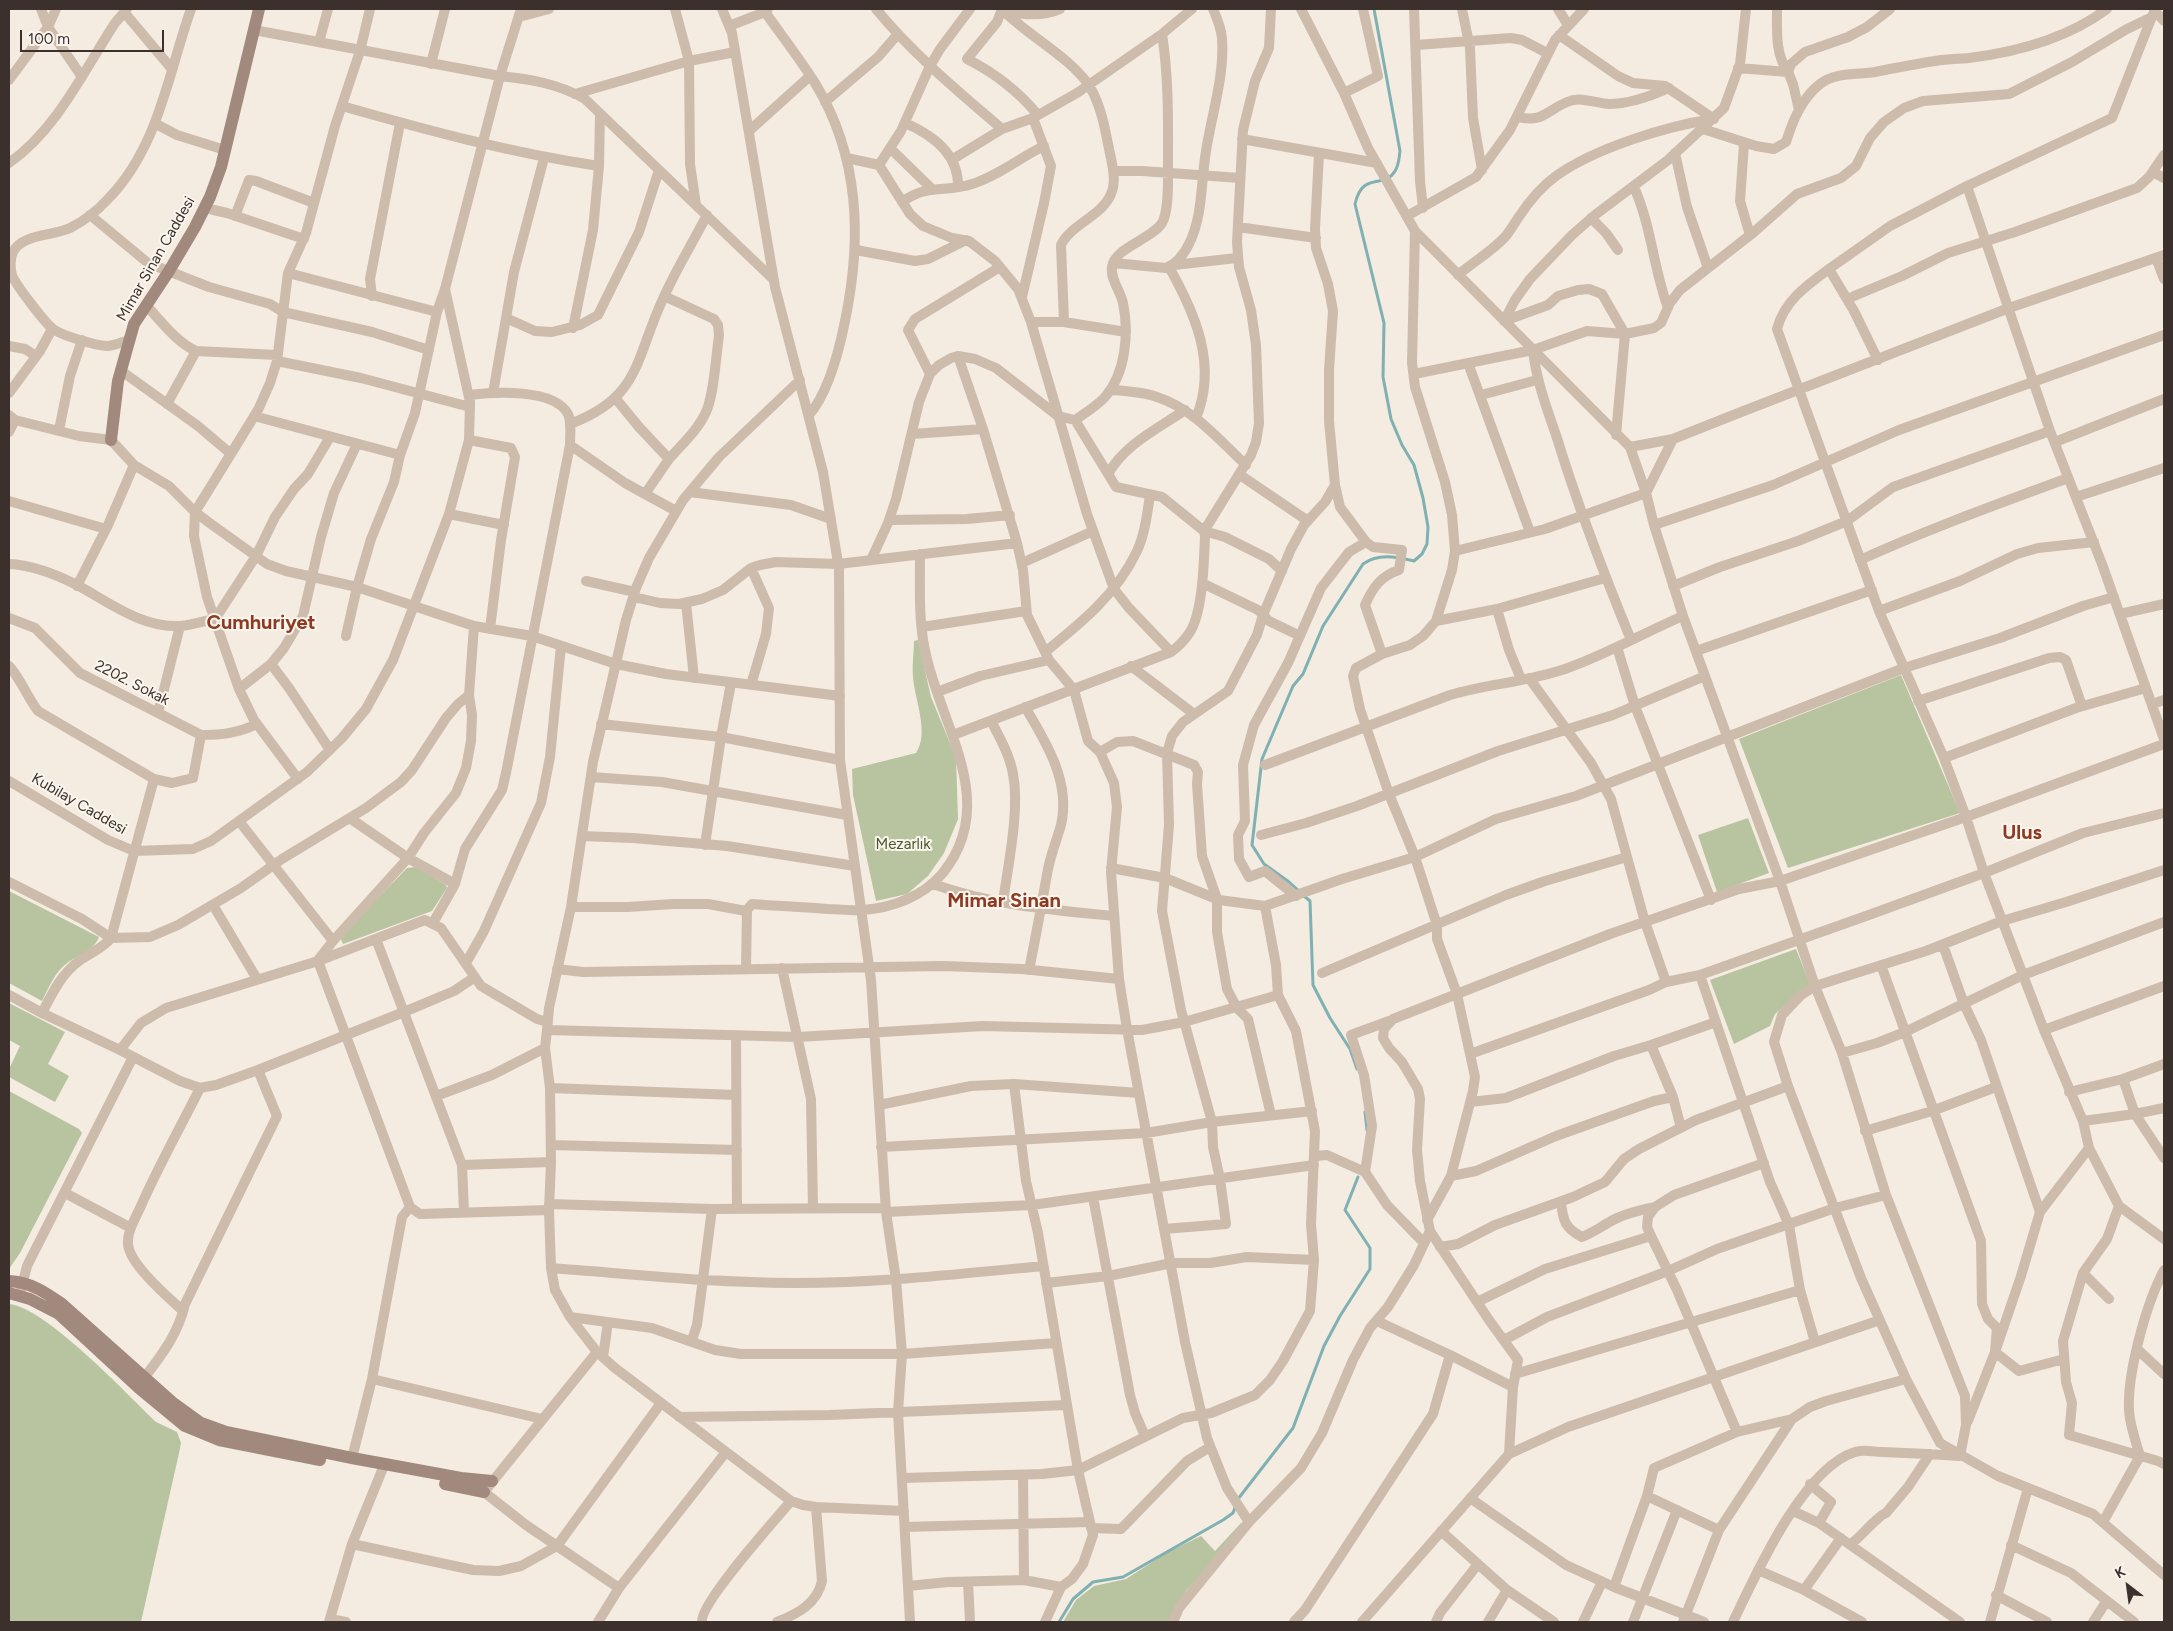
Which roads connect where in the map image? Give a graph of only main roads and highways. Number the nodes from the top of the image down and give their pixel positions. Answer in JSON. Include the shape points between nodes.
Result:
{"nodes":[{"id":1,"x":259,"y":9,"type":"edge"},
{"id":2,"x":111,"y":440,"type":"road end"},
{"id":3,"x":9,"y":1281,"type":"edge"},
{"id":4,"x":14,"y":1294,"type":"edge"},
{"id":5,"x":383,"y":1467,"type":"junction"},
{"id":6,"x":492,"y":1481,"type":"road end"},
{"id":7,"x":484,"y":1492,"type":"road end"}],
"edges":[{"from":1,"to":2,"type":"main road","name":"Mimar Sinan Caddesi","via":[[221,167],[205,208],[134,324],[120,370]]},
{"from":3,"to":5,"type":"main road","via":[[24,1282],[62,1304],[172,1402],[201,1422],[226,1432]]},
{"from":4,"to":5,"type":"main road","via":[[43,1304],[59,1314],[184,1426],[219,1440],[264,1451]]},
{"from":5,"to":6,"type":"main road"},
{"from":5,"to":7,"type":"main road"}]}
